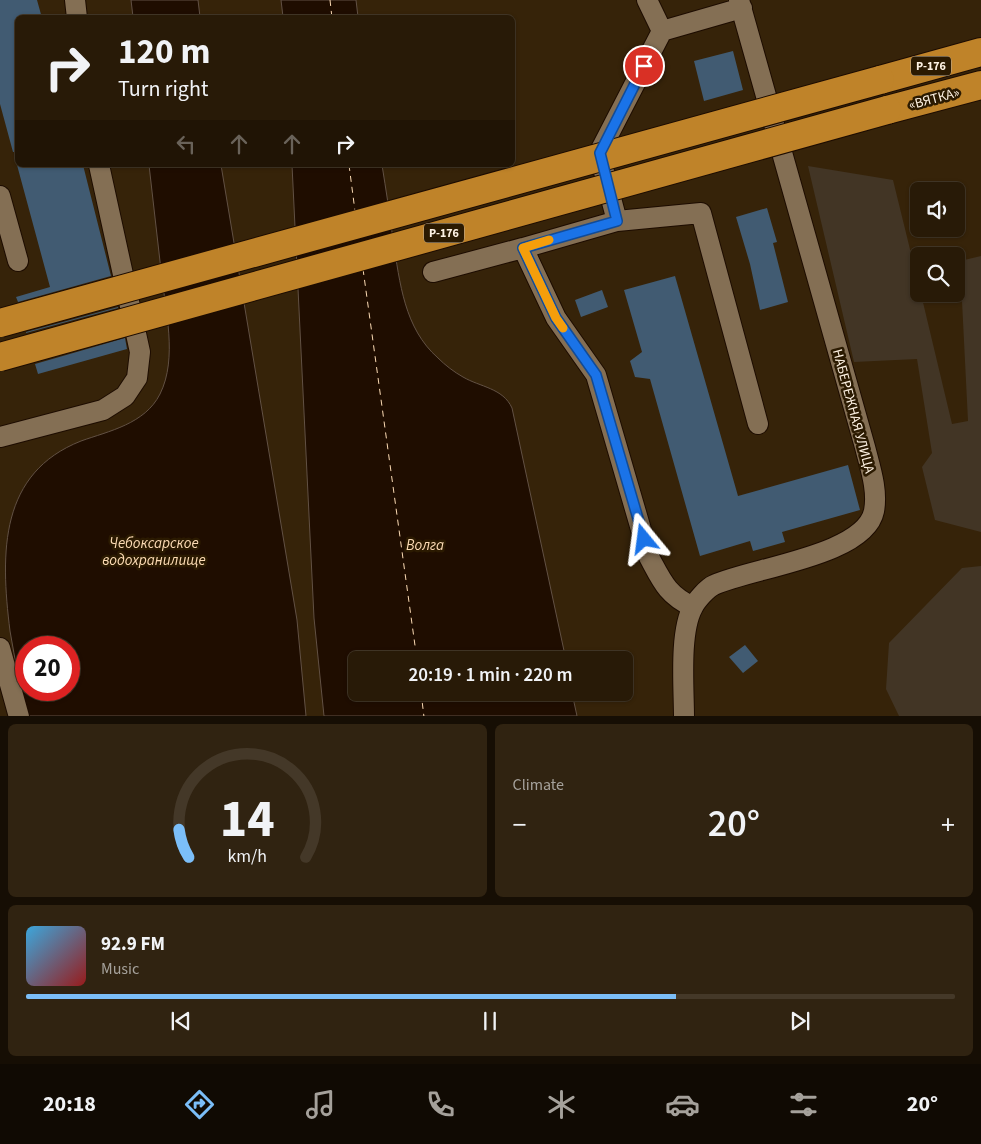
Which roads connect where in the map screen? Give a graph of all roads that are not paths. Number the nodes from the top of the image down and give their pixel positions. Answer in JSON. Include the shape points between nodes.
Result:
{"nodes":[{"id":1,"x":74,"y":0,"type":"edge"},
{"id":2,"x":647,"y":0,"type":"edge"},
{"id":3,"x":740,"y":4,"type":"edge"},
{"id":4,"x":76,"y":15,"type":"edge"},
{"id":5,"x":662,"y":31,"type":"junction"},
{"id":6,"x":981,"y":52,"type":"edge"},
{"id":7,"x":981,"y":85,"type":"edge"},
{"id":8,"x":99,"y":167,"type":"edge"},
{"id":9,"x":0,"y":196,"type":"edge"},
{"id":10,"x":617,"y":221,"type":"junction"},
{"id":11,"x":523,"y":248,"type":"junction"},
{"id":12,"x":18,"y":262,"type":"dead end"},
{"id":13,"x":433,"y":272,"type":"dead end"},
{"id":14,"x":0,"y":323,"type":"edge"},
{"id":15,"x":0,"y":356,"type":"edge"},
{"id":16,"x":758,"y":424,"type":"dead end"},
{"id":17,"x":0,"y":436,"type":"edge"},
{"id":18,"x":693,"y":607,"type":"junction"},
{"id":19,"x":0,"y":648,"type":"edge"},
{"id":20,"x":19,"y":716,"type":"edge"},
{"id":21,"x":684,"y":716,"type":"edge"}],
"edges":[{"from":1,"to":4,"type":"street"},
{"from":2,"to":5,"type":"street"},
{"from":3,"to":5,"type":"street"},
{"from":3,"to":18,"type":"street","name":"НАБЕРЕЖНАЯ УЛИЦА","via":[[865,447],[875,489],[874,512],[862,531],[839,547],[712,586]]},
{"from":5,"to":10,"type":"street","via":[[600,153]]},
{"from":6,"to":14,"type":"highway","number":"Р-176","bridge":true},
{"from":7,"to":15,"type":"highway","name":"«ВЯТКА»","number":"Р-176","bridge":true},
{"from":8,"to":17,"type":"street","via":[[140,352],[137,378],[125,396],[103,410]]},
{"from":9,"to":12,"type":"street"},
{"from":10,"to":11,"type":"street"},
{"from":10,"to":16,"type":"street","via":[[701,213]]},
{"from":11,"to":13,"type":"street"},
{"from":11,"to":18,"type":"street","via":[[556,318],[596,375],[649,557],[663,584],[678,600]]},
{"from":18,"to":21,"type":"street","name":"НАБЕРЕЖНАЯ УЛИЦА","via":[[684,641]]},
{"from":19,"to":20,"type":"street"}]}
